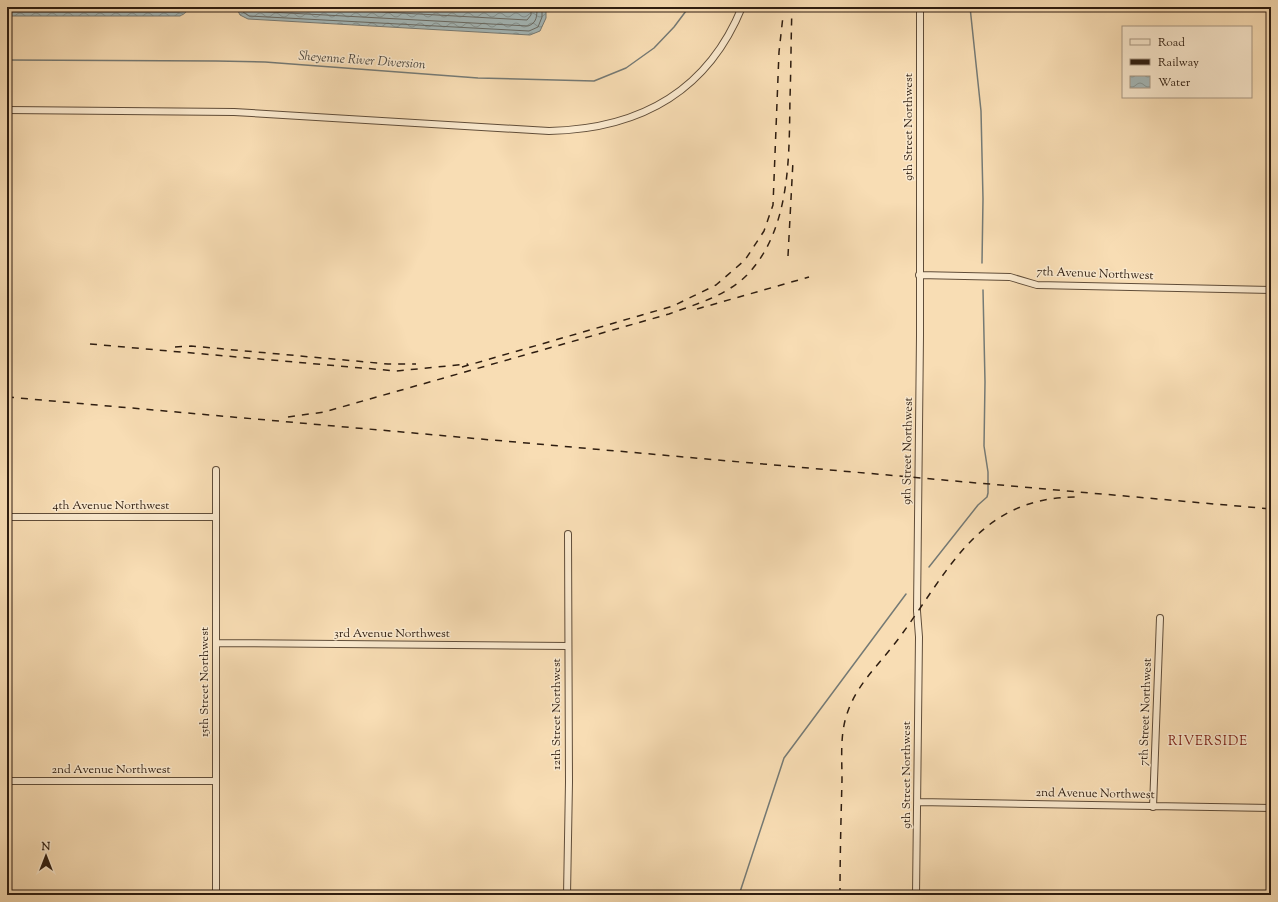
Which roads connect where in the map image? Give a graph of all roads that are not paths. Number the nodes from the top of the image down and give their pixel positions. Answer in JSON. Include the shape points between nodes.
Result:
{"nodes":[{"id":1,"x":742,"y":7,"type":"edge"},
{"id":2,"x":920,"y":7,"type":"edge"},
{"id":3,"x":7,"y":110,"type":"edge"},
{"id":4,"x":919,"y":275,"type":"junction"},
{"id":5,"x":1271,"y":290,"type":"edge"},
{"id":6,"x":216,"y":470,"type":"dead end"},
{"id":7,"x":7,"y":517,"type":"edge"},
{"id":8,"x":216,"y":517,"type":"junction"},
{"id":9,"x":568,"y":534,"type":"dead end"},
{"id":10,"x":1160,"y":618,"type":"dead end"},
{"id":11,"x":216,"y":643,"type":"junction"},
{"id":12,"x":568,"y":646,"type":"junction"},
{"id":13,"x":7,"y":781,"type":"edge"},
{"id":14,"x":216,"y":781,"type":"junction"},
{"id":15,"x":918,"y":802,"type":"junction"},
{"id":16,"x":1153,"y":807,"type":"junction"},
{"id":17,"x":1271,"y":808,"type":"edge"},
{"id":18,"x":216,"y":895,"type":"edge"},
{"id":19,"x":567,"y":895,"type":"edge"},
{"id":20,"x":916,"y":895,"type":"edge"}],
"edges":[{"from":1,"to":3,"type":"street","via":[[733,29],[716,54],[674,96],[650,111],[578,130],[549,131],[227,111]]},
{"from":2,"to":4,"type":"street","name":"9th Street Northwest"},
{"from":4,"to":5,"type":"street","name":"7th Avenue Northwest","via":[[1010,277],[1037,285]]},
{"from":4,"to":15,"type":"street","name":"9th Street Northwest"},
{"from":6,"to":8,"type":"street","name":"15th Street Northwest"},
{"from":7,"to":8,"type":"street","name":"4th Avenue Northwest"},
{"from":8,"to":11,"type":"street","name":"15th Street Northwest"},
{"from":9,"to":12,"type":"street","name":"12th Street Northwest"},
{"from":10,"to":16,"type":"street","name":"7th Street Northwest"},
{"from":11,"to":12,"type":"street","name":"3rd Avenue Northwest"},
{"from":11,"to":14,"type":"street","name":"15th Street Northwest"},
{"from":12,"to":19,"type":"street","name":"12th Street Northwest"},
{"from":13,"to":14,"type":"street","name":"2nd Avenue Northwest"},
{"from":14,"to":18,"type":"street","name":"15th Street Northwest"},
{"from":15,"to":16,"type":"street","name":"2nd Avenue Northwest"},
{"from":15,"to":20,"type":"street","name":"9th Street Northwest"},
{"from":16,"to":17,"type":"street","name":"2nd Avenue Northwest"}]}
